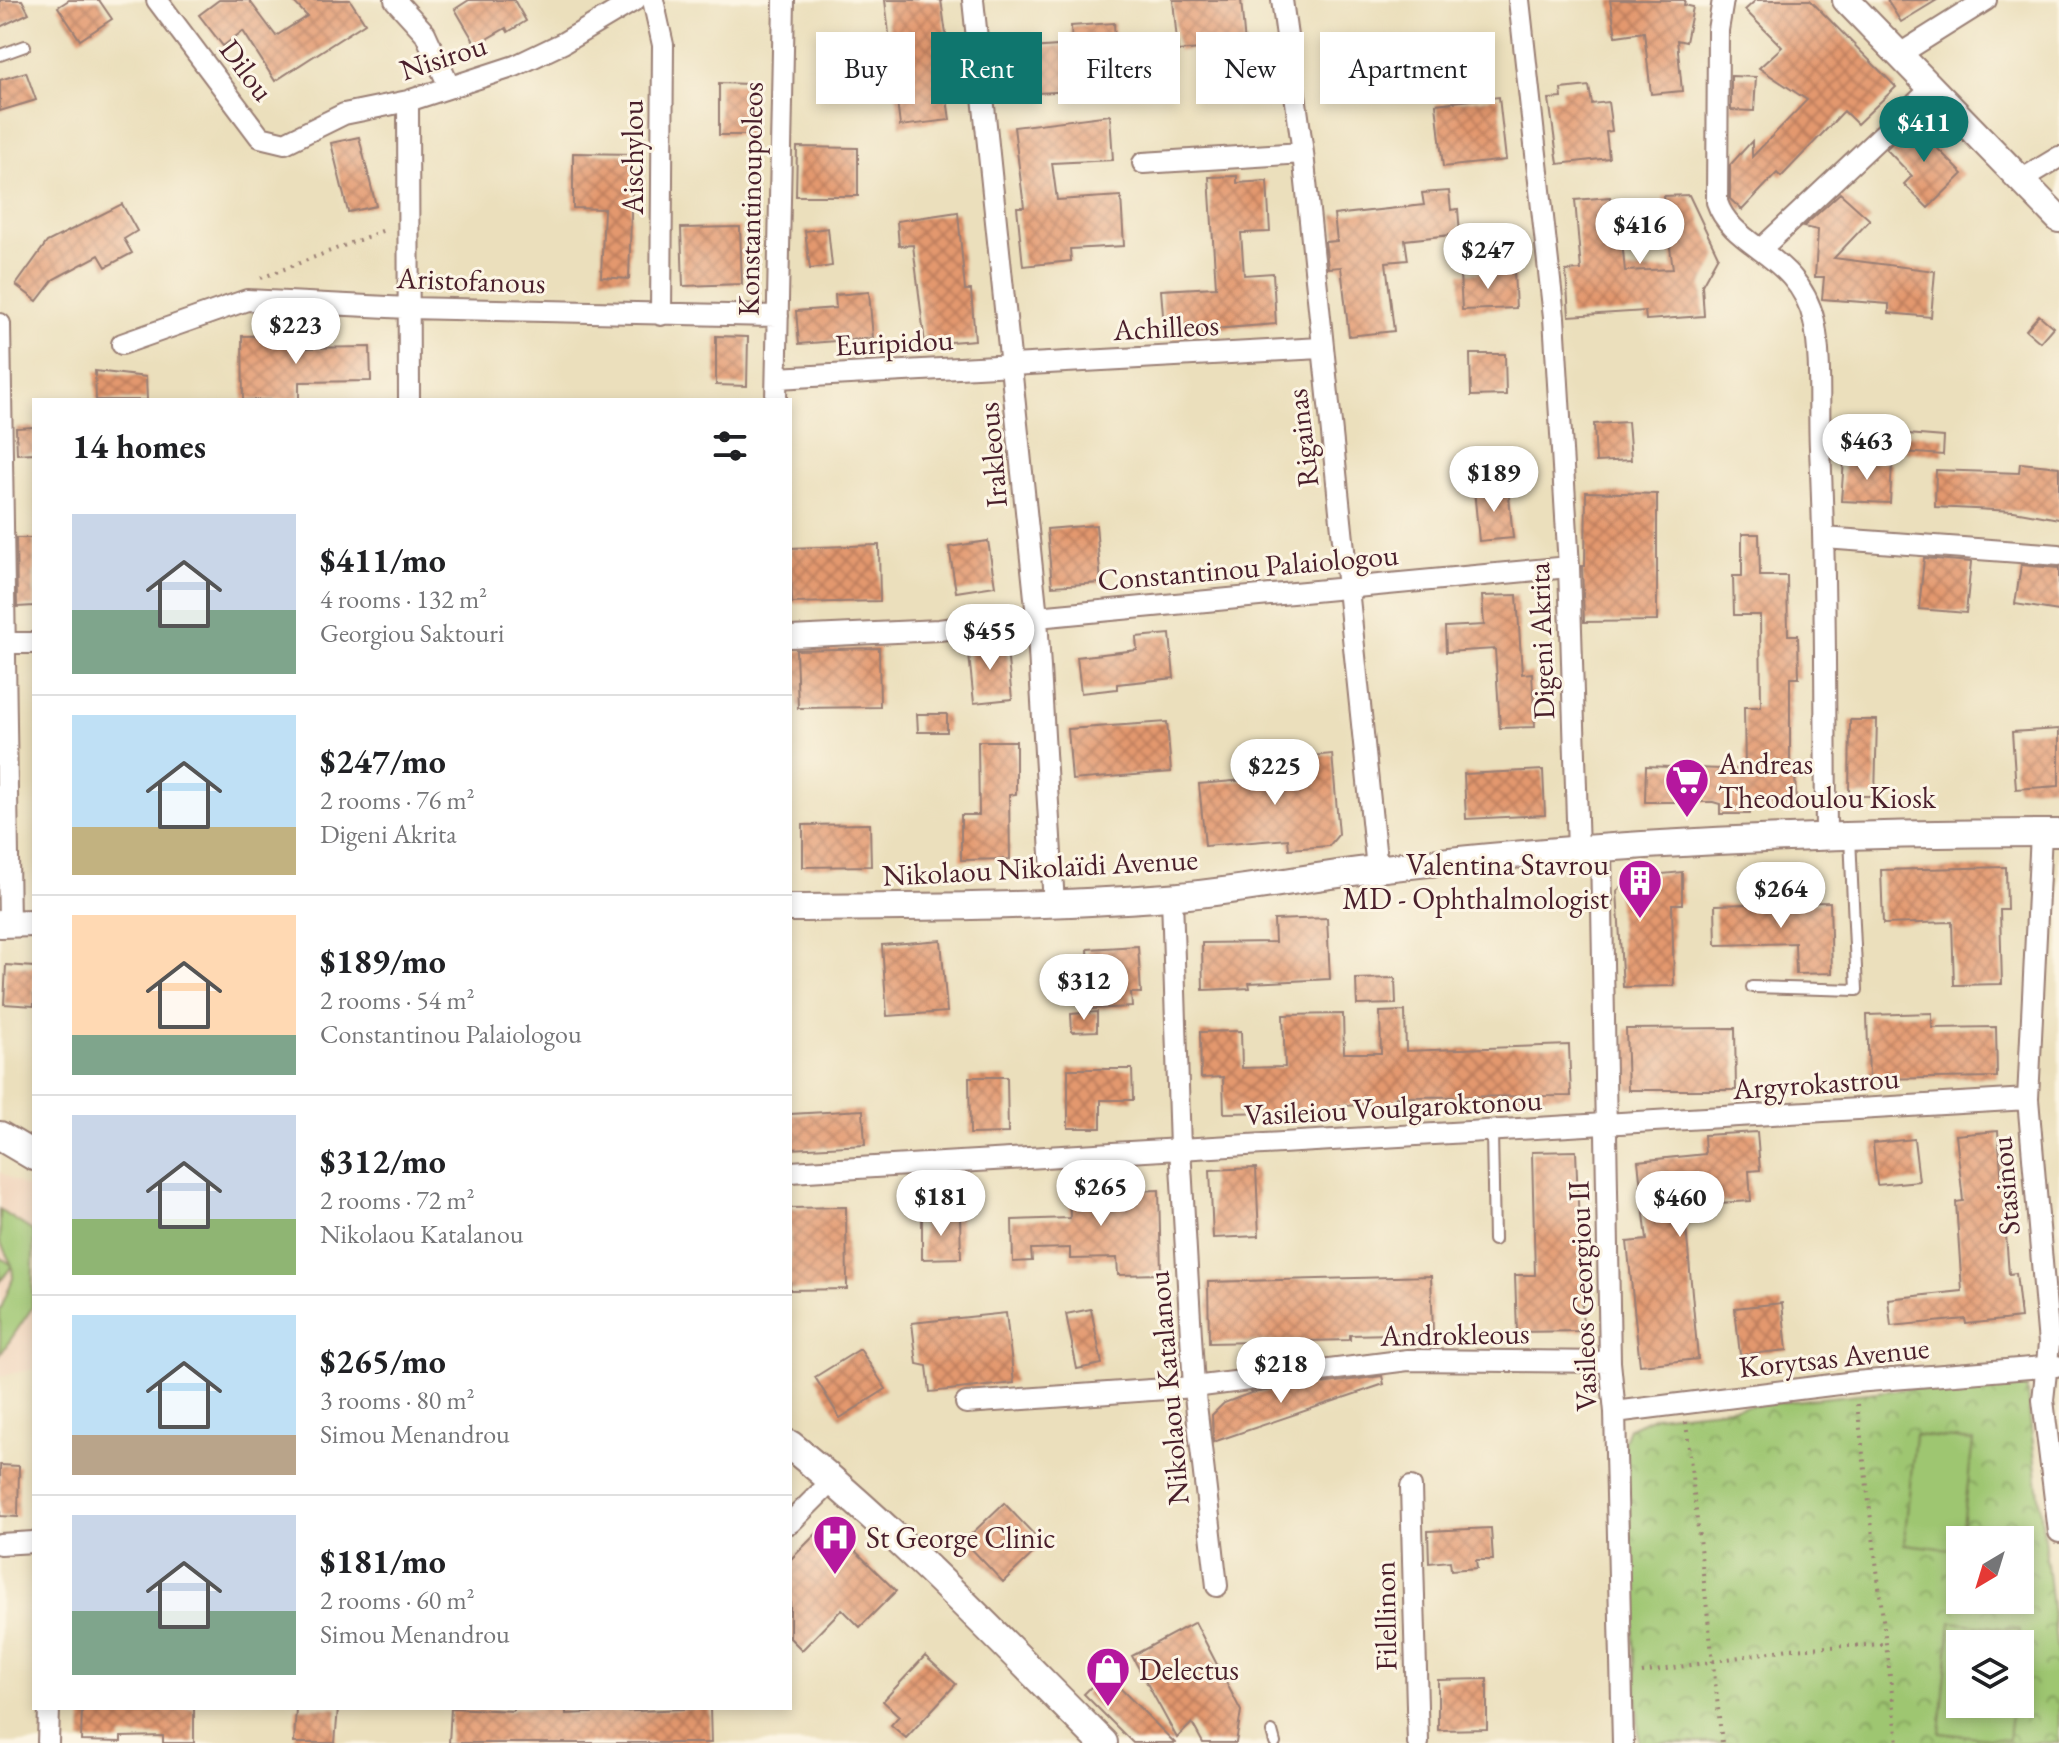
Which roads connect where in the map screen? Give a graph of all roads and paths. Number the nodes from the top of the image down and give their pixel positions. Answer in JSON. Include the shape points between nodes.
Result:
{"nodes":[{"id":1,"x":157,"y":0,"type":"edge"},
{"id":2,"x":395,"y":0,"type":"edge"},
{"id":3,"x":635,"y":0,"type":"edge"},
{"id":4,"x":653,"y":0,"type":"edge"},
{"id":5,"x":784,"y":0,"type":"edge"},
{"id":6,"x":973,"y":0,"type":"edge"},
{"id":7,"x":1282,"y":0,"type":"edge"},
{"id":8,"x":1519,"y":0,"type":"edge"},
{"id":9,"x":1723,"y":0,"type":"edge"},
{"id":10,"x":1846,"y":0,"type":"edge"},
{"id":11,"x":1986,"y":0,"type":"edge"},
{"id":12,"x":25,"y":46,"type":"dead end"},
{"id":13,"x":1900,"y":54,"type":"junction"},
{"id":14,"x":0,"y":55,"type":"edge"},
{"id":15,"x":449,"y":86,"type":"junction"},
{"id":16,"x":1930,"y":90,"type":"junction"},
{"id":17,"x":408,"y":101,"type":"junction"},
{"id":18,"x":260,"y":137,"type":"joint"},
{"id":19,"x":1303,"y":153,"type":"junction"},
{"id":20,"x":2059,"y":157,"type":"edge"},
{"id":21,"x":1143,"y":163,"type":"dead end"},
{"id":22,"x":2021,"y":180,"type":"junction"},
{"id":23,"x":2059,"y":219,"type":"edge"},
{"id":24,"x":408,"y":221,"type":"junction"},
{"id":25,"x":1762,"y":248,"type":"junction"},
{"id":26,"x":247,"y":300,"type":"junction"},
{"id":27,"x":408,"y":308,"type":"junction"},
{"id":28,"x":661,"y":315,"type":"junction"},
{"id":29,"x":778,"y":316,"type":"junction"},
{"id":30,"x":0,"y":324,"type":"edge"},
{"id":31,"x":122,"y":344,"type":"dead end"},
{"id":32,"x":1321,"y":348,"type":"junction"},
{"id":33,"x":1014,"y":365,"type":"junction"},
{"id":34,"x":777,"y":378,"type":"junction"},
{"id":35,"x":409,"y":398,"type":"edge"},
{"id":36,"x":776,"y":398,"type":"edge"},
{"id":37,"x":1824,"y":538,"type":"junction"},
{"id":38,"x":2059,"y":555,"type":"edge"},
{"id":39,"x":1569,"y":567,"type":"junction"},
{"id":40,"x":1350,"y":587,"type":"junction"},
{"id":41,"x":1037,"y":617,"type":"junction"},
{"id":42,"x":792,"y":637,"type":"edge"},
{"id":43,"x":4,"y":643,"type":"junction"},
{"id":44,"x":32,"y":643,"type":"edge"},
{"id":45,"x":2050,"y":833,"type":"edge"},
{"id":46,"x":1838,"y":836,"type":"junction"},
{"id":47,"x":1589,"y":849,"type":"junction"},
{"id":48,"x":1377,"y":869,"type":"junction"},
{"id":49,"x":1172,"y":897,"type":"junction"},
{"id":50,"x":1054,"y":905,"type":"junction"},
{"id":51,"x":792,"y":908,"type":"edge"},
{"id":52,"x":14,"y":923,"type":"edge"},
{"id":53,"x":1752,"y":987,"type":"dead end"},
{"id":54,"x":2028,"y":1099,"type":"junction"},
{"id":55,"x":1608,"y":1126,"type":"junction"},
{"id":56,"x":1492,"y":1132,"type":"junction"},
{"id":57,"x":0,"y":1136,"type":"edge"},
{"id":58,"x":1180,"y":1148,"type":"junction"},
{"id":59,"x":32,"y":1155,"type":"edge"},
{"id":60,"x":792,"y":1172,"type":"edge"},
{"id":61,"x":1494,"y":1240,"type":"dead end"},
{"id":62,"x":1610,"y":1362,"type":"junction"},
{"id":63,"x":2052,"y":1367,"type":"edge"},
{"id":64,"x":1855,"y":1382,"type":"junction"},
{"id":65,"x":1194,"y":1387,"type":"junction"},
{"id":66,"x":966,"y":1403,"type":"dead end"},
{"id":67,"x":1685,"y":1403,"type":"junction"},
{"id":68,"x":1615,"y":1412,"type":"junction"},
{"id":69,"x":792,"y":1447,"type":"edge"},
{"id":70,"x":833,"y":1480,"type":"junction"},
{"id":71,"x":1411,"y":1487,"type":"dead end"},
{"id":72,"x":792,"y":1521,"type":"edge"},
{"id":73,"x":2059,"y":1532,"type":"edge"},
{"id":74,"x":32,"y":1542,"type":"edge"},
{"id":75,"x":0,"y":1544,"type":"edge"},
{"id":76,"x":1217,"y":1586,"type":"dead end"},
{"id":77,"x":1886,"y":1644,"type":"junction"},
{"id":78,"x":1713,"y":1662,"type":"junction"},
{"id":79,"x":1621,"y":1677,"type":"junction"},
{"id":80,"x":49,"y":1710,"type":"edge"},
{"id":81,"x":48,"y":1743,"type":"edge"},
{"id":82,"x":1103,"y":1743,"type":"edge"},
{"id":83,"x":1418,"y":1743,"type":"edge"},
{"id":84,"x":1623,"y":1743,"type":"edge"},
{"id":85,"x":1722,"y":1743,"type":"edge"},
{"id":86,"x":1898,"y":1743,"type":"edge"}],
"edges":[{"from":1,"to":18,"type":"street","name":"Dilou"},
{"from":2,"to":15,"type":"street","via":[[425,33]]},
{"from":3,"to":15,"type":"street","name":"Nisirou","via":[[515,66]]},
{"from":4,"to":28,"type":"street","name":"Aischylou","via":[[663,45]]},
{"from":5,"to":29,"type":"street","name":"Konstantinoupoleos"},
{"from":6,"to":33,"type":"street","name":"Irakleous"},
{"from":7,"to":19,"type":"street","name":"Rigainas"},
{"from":8,"to":39,"type":"street","name":"Digeni Akrita","via":[[1554,317]]},
{"from":9,"to":25,"type":"street","via":[[1718,30],[1717,202],[1728,222]]},
{"from":10,"to":13,"type":"street"},
{"from":11,"to":13,"type":"street"},
{"from":12,"to":14,"type":"lane"},
{"from":13,"to":16,"type":"street"},
{"from":15,"to":17,"type":"street","name":"Nisirou"},
{"from":16,"to":22,"type":"street"},
{"from":16,"to":25,"type":"street"},
{"from":17,"to":18,"type":"street","name":"Nisirou","via":[[344,114],[285,143]]},
{"from":17,"to":24,"type":"street"},
{"from":19,"to":21,"type":"street"},
{"from":19,"to":32,"type":"street","name":"Rigainas"},
{"from":20,"to":22,"type":"street"},
{"from":22,"to":23,"type":"street"},
{"from":24,"to":26,"type":"path","via":[[253,281]]},
{"from":24,"to":27,"type":"street"},
{"from":25,"to":37,"type":"street","via":[[1796,281],[1814,322]]},
{"from":26,"to":27,"type":"street","name":"Aristofanous"},
{"from":26,"to":31,"type":"street","name":"Aristofanous"},
{"from":27,"to":28,"type":"street","name":"Aristofanous"},
{"from":27,"to":35,"type":"street"},
{"from":28,"to":29,"type":"street","name":"Aristofanous"},
{"from":29,"to":34,"type":"street","name":"Konstantinoupoleos"},
{"from":30,"to":43,"type":"street"},
{"from":32,"to":33,"type":"street","name":"Achilleos"},
{"from":32,"to":40,"type":"street","name":"Rigainas"},
{"from":33,"to":34,"type":"street","name":"Euripidou"},
{"from":33,"to":41,"type":"street","name":"Irakleous"},
{"from":34,"to":36,"type":"street","name":"Konstantinoupoleos"},
{"from":37,"to":38,"type":"street"},
{"from":37,"to":46,"type":"street"},
{"from":39,"to":40,"type":"street","name":"Constantinou Palaiologou"},
{"from":39,"to":47,"type":"street","name":"Digeni Akrita"},
{"from":40,"to":41,"type":"street","name":"Constantinou Palaiologou"},
{"from":40,"to":48,"type":"street","name":"Rigainas"},
{"from":41,"to":42,"type":"street","name":"Constantinou Palaiologou","via":[[939,630]]},
{"from":41,"to":50,"type":"street","name":"Irakleous"},
{"from":43,"to":44,"type":"street"},
{"from":43,"to":52,"type":"street"},
{"from":45,"to":46,"type":"street","name":"Nikolaou Nikolaïdi Avenue"},
{"from":45,"to":54,"type":"street","name":"Stasinou"},
{"from":46,"to":47,"type":"street","name":"Nikolaou Nikolaïdi Avenue"},
{"from":46,"to":53,"type":"lane","via":[[1857,990]]},
{"from":47,"to":48,"type":"street","name":"Nikolaou Nikolaïdi Avenue"},
{"from":47,"to":55,"type":"street","name":"Vasileos Georgiou II"},
{"from":48,"to":49,"type":"street","name":"Nikolaou Nikolaïdi Avenue"},
{"from":49,"to":50,"type":"street","name":"Nikolaou Nikolaïdi Avenue"},
{"from":49,"to":58,"type":"street","name":"Nikolaou Katalanou"},
{"from":50,"to":51,"type":"street","name":"Nikolaou Nikolaïdi Avenue"},
{"from":54,"to":55,"type":"street","name":"Argyrokastrou"},
{"from":54,"to":63,"type":"street","name":"Stasinou"},
{"from":55,"to":56,"type":"street","name":"Vasileiou Voulgaroktonou"},
{"from":55,"to":62,"type":"street","name":"Vasileos Georgiou II"},
{"from":56,"to":58,"type":"street","name":"Vasileiou Voulgaroktonou"},
{"from":56,"to":61,"type":"lane"},
{"from":57,"to":59,"type":"main road"},
{"from":58,"to":60,"type":"street","name":"Vasileiou Voulgaroktonou"},
{"from":58,"to":65,"type":"street","name":"Nikolaou Katalanou"},
{"from":62,"to":65,"type":"street","name":"Androkleous","via":[[1408,1360]]},
{"from":62,"to":68,"type":"street","name":"Vasileos Georgiou II"},
{"from":63,"to":64,"type":"street","name":"Korytsas Avenue"},
{"from":63,"to":73,"type":"street","name":"Stasinou","via":[[2043,1400]]},
{"from":64,"to":67,"type":"street","name":"Korytsas Avenue"},
{"from":64,"to":77,"type":"path"},
{"from":65,"to":66,"type":"street","name":"Androkleous"},
{"from":65,"to":76,"type":"street","name":"Nikolaou Katalanou"},
{"from":67,"to":68,"type":"street","name":"Korytsas Avenue"},
{"from":67,"to":78,"type":"path"},
{"from":68,"to":79,"type":"street","name":"Vasileos Georgiou II"},
{"from":69,"to":70,"type":"main road"},
{"from":70,"to":72,"type":"street"},
{"from":70,"to":82,"type":"main road"},
{"from":71,"to":83,"type":"street","name":"Filellinon"},
{"from":74,"to":75,"type":"street"},
{"from":77,"to":78,"type":"path","via":[[1789,1649]]},
{"from":77,"to":86,"type":"path"},
{"from":78,"to":79,"type":"path"},
{"from":78,"to":85,"type":"path"},
{"from":79,"to":84,"type":"street","name":"Vasileos Georgiou II"},
{"from":80,"to":81,"type":"street"}]}
